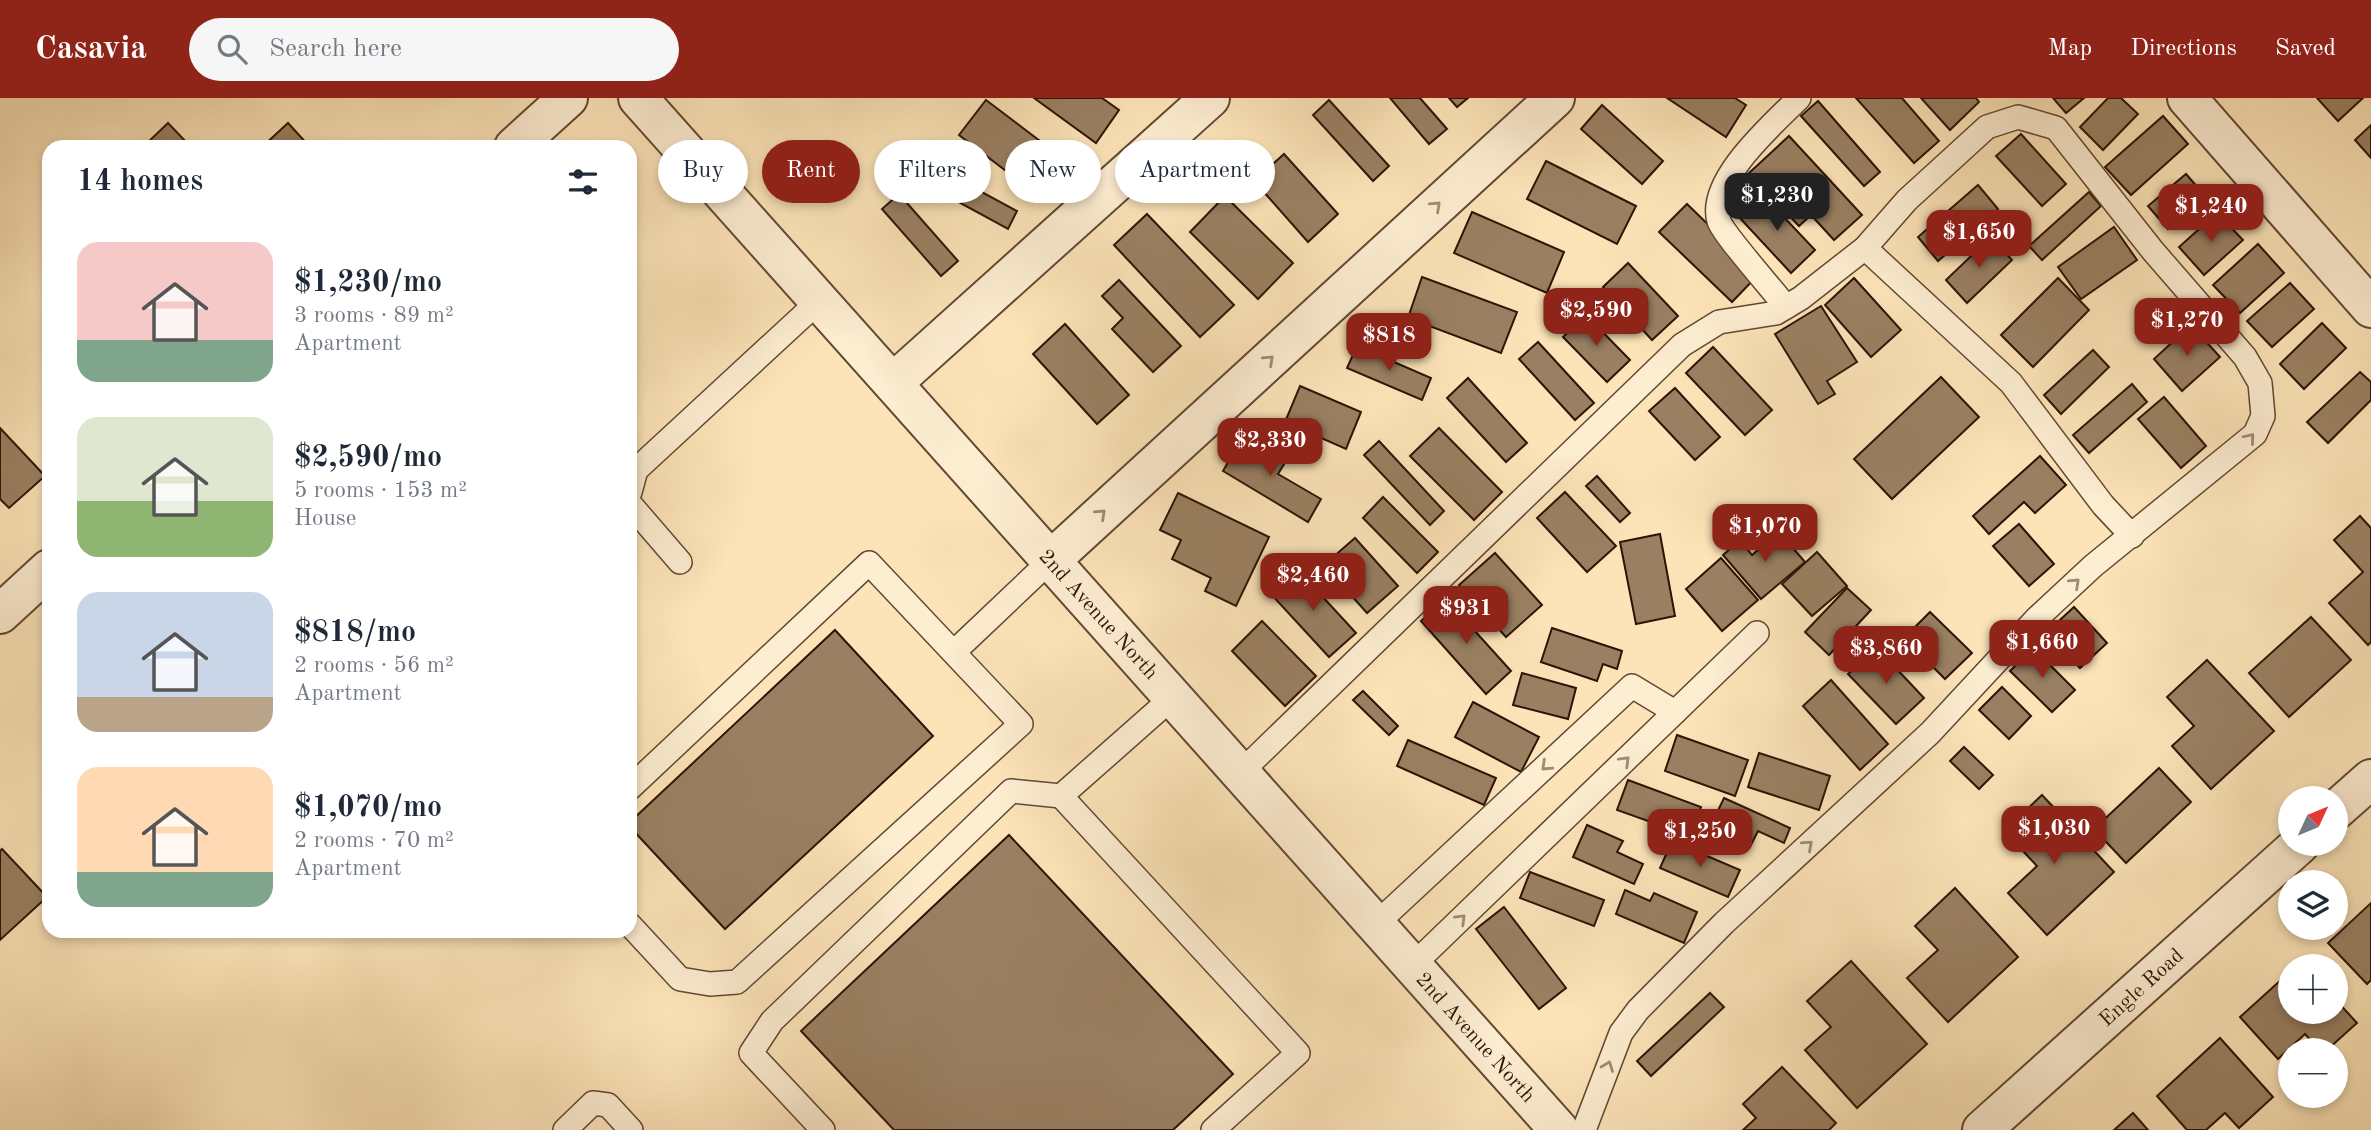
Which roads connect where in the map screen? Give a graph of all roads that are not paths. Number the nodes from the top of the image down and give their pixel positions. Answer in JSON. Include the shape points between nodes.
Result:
{"nodes":[{"id":1,"x":568,"y":98,"type":"edge"},
{"id":2,"x":638,"y":98,"type":"edge"},
{"id":3,"x":1210,"y":98,"type":"edge"},
{"id":4,"x":1555,"y":98,"type":"edge"},
{"id":5,"x":1799,"y":98,"type":"edge"},
{"id":6,"x":2186,"y":98,"type":"edge"},
{"id":7,"x":522,"y":140,"type":"edge"},
{"id":8,"x":1865,"y":248,"type":"junction"},
{"id":9,"x":820,"y":300,"type":"junction"},
{"id":10,"x":1786,"y":307,"type":"junction"},
{"id":11,"x":2371,"y":308,"type":"edge"},
{"id":12,"x":894,"y":382,"type":"junction"},
{"id":13,"x":637,"y":469,"type":"edge"},
{"id":14,"x":637,"y":512,"type":"edge"},
{"id":15,"x":2132,"y":536,"type":"junction"},
{"id":16,"x":1051,"y":560,"type":"junction"},
{"id":17,"x":680,"y":562,"type":"dead end"},
{"id":18,"x":42,"y":575,"type":"edge"},
{"id":19,"x":0,"y":614,"type":"edge"},
{"id":20,"x":1757,"y":633,"type":"dead end"},
{"id":21,"x":954,"y":652,"type":"junction"},
{"id":22,"x":1172,"y":698,"type":"junction"},
{"id":23,"x":1675,"y":712,"type":"junction"},
{"id":24,"x":1240,"y":773,"type":"junction"},
{"id":25,"x":2371,"y":779,"type":"edge"},
{"id":26,"x":637,"y":781,"type":"edge"},
{"id":27,"x":1061,"y":796,"type":"junction"},
{"id":28,"x":2348,"y":799,"type":"edge"},
{"id":29,"x":2287,"y":856,"type":"edge"},
{"id":30,"x":1375,"y":925,"type":"junction"},
{"id":31,"x":637,"y":933,"type":"edge"},
{"id":32,"x":1412,"y":966,"type":"junction"},
{"id":33,"x":565,"y":1130,"type":"edge"},
{"id":34,"x":631,"y":1130,"type":"edge"},
{"id":35,"x":823,"y":1130,"type":"edge"},
{"id":36,"x":1213,"y":1130,"type":"edge"},
{"id":37,"x":1559,"y":1130,"type":"edge"},
{"id":38,"x":1584,"y":1130,"type":"edge"},
{"id":39,"x":1982,"y":1130,"type":"edge"}],
"edges":[{"from":1,"to":7,"type":"street"},
{"from":2,"to":9,"type":"street","name":"2nd Avenue North"},
{"from":3,"to":12,"type":"street"},
{"from":16,"to":4,"type":"street","one_way":true},
{"from":5,"to":10,"type":"lane","via":[[1748,148],[1717,200],[1719,223]]},
{"from":6,"to":11,"type":"street"},
{"from":8,"to":10,"type":"lane"},
{"from":8,"to":15,"type":"lane","via":[[2011,383],[2103,505]]},
{"from":15,"to":8,"type":"lane","one_way":true,"via":[[2255,434],[2263,416],[2260,383],[2245,357],[2056,128],[2018,117],[1987,127],[1907,200]]},
{"from":9,"to":12,"type":"street","name":"2nd Avenue North"},
{"from":9,"to":13,"type":"lane"},
{"from":10,"to":24,"type":"lane","via":[[1776,313],[1719,322],[1682,345]]},
{"from":12,"to":16,"type":"street","name":"2nd Avenue North"},
{"from":14,"to":17,"type":"lane"},
{"from":38,"to":15,"type":"lane","one_way":true,"via":[[1621,1033],[1638,1010],[1724,923],[1930,733],[2036,619]]},
{"from":16,"to":21,"type":"lane"},
{"from":16,"to":22,"type":"street","name":"2nd Avenue North"},
{"from":18,"to":19,"type":"street"},
{"from":20,"to":23,"type":"lane"},
{"from":21,"to":26,"type":"lane","via":[[869,563]]},
{"from":21,"to":31,"type":"lane","via":[[1021,724],[737,982],[680,979]]},
{"from":22,"to":24,"type":"street","name":"2nd Avenue North"},
{"from":22,"to":27,"type":"lane"},
{"from":23,"to":30,"type":"lane","one_way":true,"via":[[1632,686]]},
{"from":32,"to":23,"type":"lane","one_way":true},
{"from":24,"to":30,"type":"street","name":"2nd Avenue North"},
{"from":25,"to":28,"type":"street"},
{"from":27,"to":35,"type":"lane","via":[[1011,791],[772,1021],[751,1052]]},
{"from":27,"to":36,"type":"lane","via":[[1298,1053]]},
{"from":29,"to":39,"type":"street","name":"Engle Road"},
{"from":30,"to":32,"type":"street","name":"2nd Avenue North"},
{"from":32,"to":37,"type":"street","name":"2nd Avenue North"},
{"from":33,"to":34,"type":"lane","via":[[593,1103],[602,1103]]}]}
